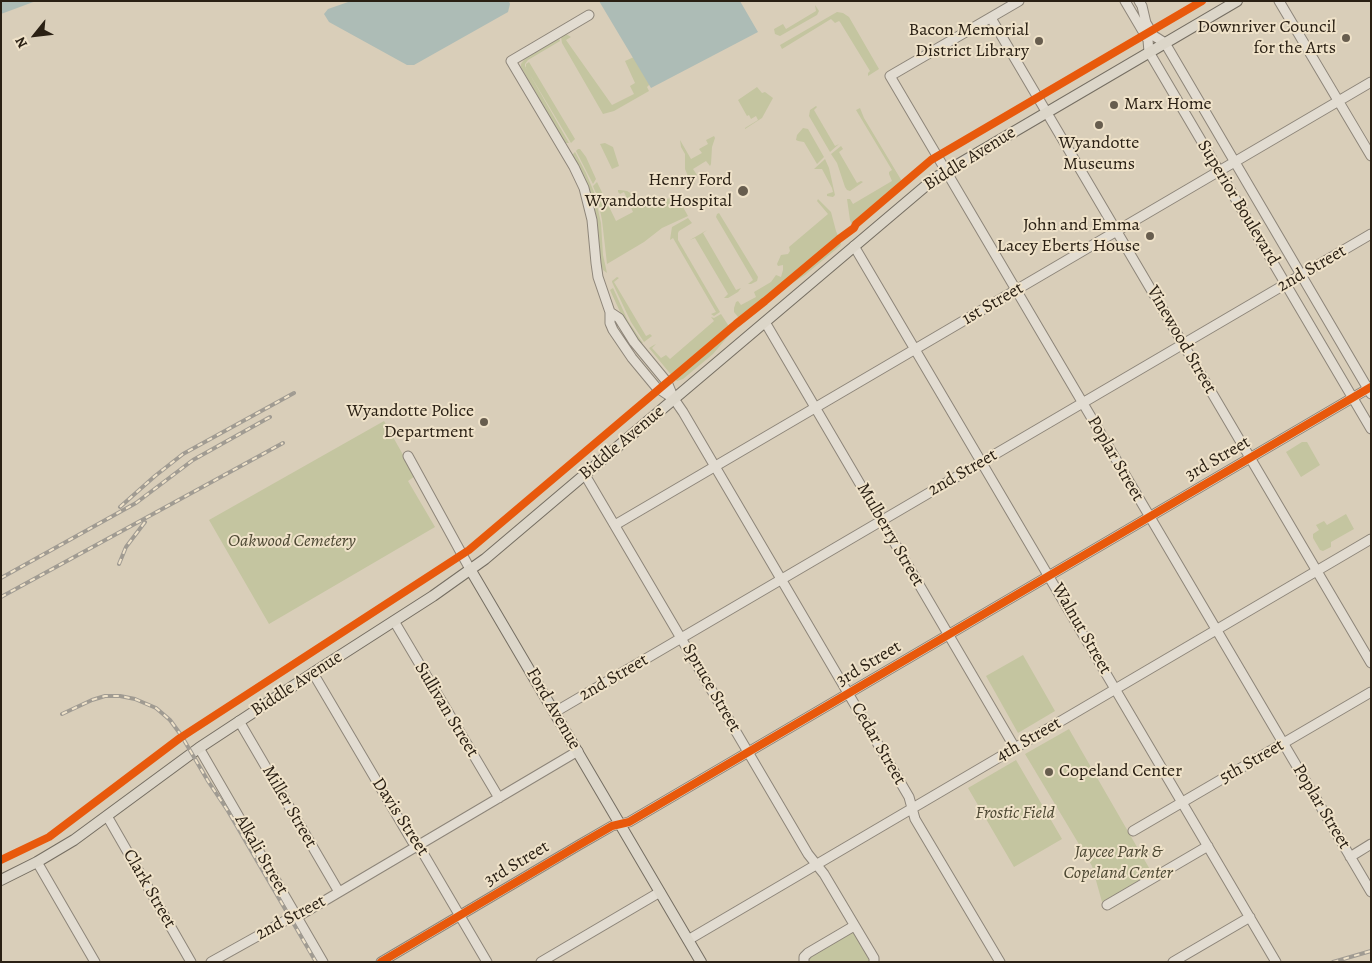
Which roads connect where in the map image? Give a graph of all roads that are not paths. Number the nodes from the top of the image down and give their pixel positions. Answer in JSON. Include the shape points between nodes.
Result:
{"nodes":[{"id":1,"x":1019,"y":1,"type":"edge"},
{"id":2,"x":1125,"y":1,"type":"edge"},
{"id":3,"x":1139,"y":1,"type":"edge"},
{"id":4,"x":1237,"y":1,"type":"edge"},
{"id":5,"x":1279,"y":1,"type":"edge"},
{"id":6,"x":589,"y":15,"type":"dead end"},
{"id":7,"x":991,"y":18,"type":"junction"},
{"id":8,"x":1165,"y":43,"type":"junction"},
{"id":9,"x":1149,"y":52,"type":"junction"},
{"id":10,"x":1371,"y":82,"type":"edge"},
{"id":11,"x":1338,"y":101,"type":"junction"},
{"id":12,"x":1046,"y":112,"type":"junction"},
{"id":13,"x":1371,"y":156,"type":"edge"},
{"id":14,"x":1235,"y":162,"type":"junction"},
{"id":15,"x":1219,"y":171,"type":"junction"},
{"id":16,"x":946,"y":172,"type":"junction"},
{"id":17,"x":1116,"y":231,"type":"junction"},
{"id":18,"x":1371,"y":234,"type":"edge"},
{"id":19,"x":854,"y":246,"type":"junction"},
{"id":20,"x":1302,"y":275,"type":"junction"},
{"id":21,"x":1286,"y":284,"type":"junction"},
{"id":22,"x":1016,"y":290,"type":"junction"},
{"id":23,"x":765,"y":322,"type":"junction"},
{"id":24,"x":1183,"y":344,"type":"junction"},
{"id":25,"x":916,"y":349,"type":"junction"},
{"id":26,"x":1370,"y":390,"type":"edge"},
{"id":27,"x":1352,"y":398,"type":"junction"},
{"id":28,"x":674,"y":399,"type":"junction"},
{"id":29,"x":1083,"y":403,"type":"junction"},
{"id":30,"x":815,"y":408,"type":"junction"},
{"id":31,"x":1371,"y":429,"type":"edge"},
{"id":32,"x":408,"y":456,"type":"dead end"},
{"id":33,"x":1250,"y":458,"type":"junction"},
{"id":34,"x":982,"y":462,"type":"junction"},
{"id":35,"x":715,"y":466,"type":"junction"},
{"id":36,"x":585,"y":475,"type":"junction"},
{"id":37,"x":1149,"y":517,"type":"junction"},
{"id":38,"x":882,"y":521,"type":"junction"},
{"id":39,"x":615,"y":525,"type":"junction"},
{"id":40,"x":1371,"y":539,"type":"edge"},
{"id":41,"x":470,"y":569,"type":"junction"},
{"id":42,"x":1316,"y":571,"type":"junction"},
{"id":43,"x":1049,"y":576,"type":"junction"},
{"id":44,"x":782,"y":580,"type":"junction"},
{"id":45,"x":394,"y":622,"type":"junction"},
{"id":46,"x":1216,"y":630,"type":"junction"},
{"id":47,"x":948,"y":634,"type":"junction"},
{"id":48,"x":682,"y":639,"type":"junction"},
{"id":49,"x":1371,"y":663,"type":"edge"},
{"id":50,"x":313,"y":673,"type":"junction"},
{"id":51,"x":1116,"y":689,"type":"junction"},
{"id":52,"x":1371,"y":692,"type":"edge"},
{"id":53,"x":848,"y":693,"type":"junction"},
{"id":54,"x":555,"y":712,"type":"junction"},
{"id":55,"x":239,"y":721,"type":"junction"},
{"id":56,"x":1283,"y":743,"type":"junction"},
{"id":57,"x":199,"y":748,"type":"junction"},
{"id":58,"x":1015,"y":748,"type":"junction"},
{"id":59,"x":578,"y":751,"type":"junction"},
{"id":60,"x":748,"y":752,"type":"junction"},
{"id":61,"x":499,"y":798,"type":"junction"},
{"id":62,"x":1183,"y":802,"type":"junction"},
{"id":63,"x":912,"y":808,"type":"junction"},
{"id":64,"x":107,"y":816,"type":"junction"},
{"id":65,"x":620,"y":824,"type":"junction"},
{"id":66,"x":1133,"y":831,"type":"dead end"},
{"id":67,"x":1371,"y":844,"type":"edge"},
{"id":68,"x":417,"y":846,"type":"junction"},
{"id":69,"x":1208,"y":846,"type":"junction"},
{"id":70,"x":1350,"y":857,"type":"junction"},
{"id":71,"x":37,"y":862,"type":"junction"},
{"id":72,"x":816,"y":864,"type":"junction"},
{"id":73,"x":1,"y":880,"type":"edge"},
{"id":74,"x":339,"y":892,"type":"junction"},
{"id":75,"x":660,"y":892,"type":"junction"},
{"id":76,"x":1371,"y":892,"type":"edge"},
{"id":77,"x":1107,"y":905,"type":"dead end"},
{"id":78,"x":460,"y":915,"type":"junction"},
{"id":79,"x":297,"y":917,"type":"junction"},
{"id":80,"x":1250,"y":917,"type":"junction"},
{"id":81,"x":854,"y":926,"type":"junction"},
{"id":82,"x":688,"y":940,"type":"junction"},
{"id":83,"x":95,"y":962,"type":"edge"},
{"id":84,"x":191,"y":962,"type":"edge"},
{"id":85,"x":211,"y":962,"type":"edge"},
{"id":86,"x":323,"y":962,"type":"edge"},
{"id":87,"x":381,"y":962,"type":"edge"},
{"id":88,"x":487,"y":962,"type":"edge"},
{"id":89,"x":541,"y":962,"type":"edge"},
{"id":90,"x":701,"y":962,"type":"edge"},
{"id":91,"x":804,"y":962,"type":"edge"},
{"id":92,"x":874,"y":962,"type":"edge"},
{"id":93,"x":1000,"y":962,"type":"edge"},
{"id":94,"x":1173,"y":962,"type":"edge"},
{"id":95,"x":1276,"y":962,"type":"edge"}],
"edges":[{"from":1,"to":7,"type":"street"},
{"from":2,"to":9,"type":"street","name":"Superior Boulevard","via":[[1148,40]]},
{"from":3,"to":8,"type":"street","name":"Superior Boulevard","via":[[1154,36]]},
{"from":4,"to":8,"type":"main road","name":"Biddle Avenue"},
{"from":5,"to":11,"type":"street"},
{"from":6,"to":28,"type":"street","via":[[511,61],[584,188],[592,220],[598,276],[610,312],[610,323],[621,344],[656,387]]},
{"from":7,"to":12,"type":"street","name":"Vinewood Street"},
{"from":7,"to":16,"type":"street","name":"Poplar Street","via":[[890,76]]},
{"from":8,"to":9,"type":"main road","name":"Biddle Avenue"},
{"from":8,"to":14,"type":"street","name":"Superior Boulevard"},
{"from":9,"to":12,"type":"main road","name":"Biddle Avenue"},
{"from":9,"to":15,"type":"street","name":"Superior Boulevard"},
{"from":10,"to":11,"type":"street","name":"1st Street"},
{"from":11,"to":13,"type":"street"},
{"from":11,"to":14,"type":"street","name":"1st Street"},
{"from":12,"to":16,"type":"main road","name":"Biddle Avenue"},
{"from":12,"to":17,"type":"street","name":"Vinewood Street"},
{"from":14,"to":15,"type":"street","name":"1st Street"},
{"from":14,"to":20,"type":"street","name":"Superior Boulevard"},
{"from":15,"to":17,"type":"street","name":"1st Street"},
{"from":15,"to":21,"type":"street","name":"Superior Boulevard"},
{"from":16,"to":19,"type":"main road","name":"Biddle Avenue"},
{"from":16,"to":22,"type":"street","name":"Poplar Street"},
{"from":17,"to":22,"type":"street","name":"1st Street"},
{"from":17,"to":24,"type":"street","name":"Vinewood Street"},
{"from":18,"to":20,"type":"street","name":"2nd Street"},
{"from":19,"to":23,"type":"main road","name":"Biddle Avenue"},
{"from":19,"to":25,"type":"street","name":"Walnut Street"},
{"from":20,"to":21,"type":"street","name":"2nd Street"},
{"from":20,"to":26,"type":"street","name":"Superior Boulevard"},
{"from":21,"to":24,"type":"street","name":"2nd Street"},
{"from":21,"to":27,"type":"street","name":"Superior Boulevard"},
{"from":22,"to":25,"type":"street","name":"1st Street"},
{"from":22,"to":29,"type":"street","name":"Poplar Street"},
{"from":23,"to":28,"type":"main road","name":"Biddle Avenue"},
{"from":23,"to":30,"type":"street","name":"Mulberry Street"},
{"from":24,"to":29,"type":"street","name":"2nd Street"},
{"from":24,"to":33,"type":"street","name":"Vinewood Street"},
{"from":25,"to":30,"type":"street","name":"1st Street"},
{"from":25,"to":34,"type":"street","name":"Walnut Street"},
{"from":26,"to":27,"type":"street","name":"3rd Street"},
{"from":27,"to":31,"type":"street","name":"Superior Boulevard"},
{"from":27,"to":33,"type":"street","name":"3rd Street"},
{"from":28,"to":35,"type":"street","name":"Cedar Street"},
{"from":28,"to":36,"type":"main road","name":"Biddle Avenue"},
{"from":29,"to":34,"type":"street","name":"2nd Street"},
{"from":29,"to":37,"type":"street","name":"Poplar Street"},
{"from":30,"to":35,"type":"street","name":"1st Street"},
{"from":30,"to":38,"type":"street","name":"Mulberry Street"},
{"from":32,"to":41,"type":"street","name":"Ford Avenue"},
{"from":33,"to":37,"type":"street","name":"3rd Street"},
{"from":33,"to":42,"type":"street","name":"Vinewood Street"},
{"from":34,"to":38,"type":"street","name":"2nd Street"},
{"from":34,"to":43,"type":"street","name":"Walnut Street"},
{"from":35,"to":39,"type":"street","name":"1st Street"},
{"from":35,"to":44,"type":"street","name":"Cedar Street"},
{"from":36,"to":39,"type":"street","name":"Spruce Street"},
{"from":36,"to":41,"type":"main road","name":"Biddle Avenue"},
{"from":37,"to":43,"type":"street","name":"3rd Street"},
{"from":37,"to":46,"type":"street","name":"Poplar Street"},
{"from":38,"to":44,"type":"street","name":"2nd Street"},
{"from":38,"to":47,"type":"street","name":"Mulberry Street"},
{"from":39,"to":48,"type":"street","name":"Spruce Street"},
{"from":40,"to":42,"type":"street","name":"4th Street"},
{"from":41,"to":45,"type":"main road","name":"Biddle Avenue"},
{"from":41,"to":54,"type":"main road","name":"Ford Avenue"},
{"from":42,"to":46,"type":"street","name":"4th Street"},
{"from":42,"to":49,"type":"street","name":"Vinewood Street"},
{"from":43,"to":47,"type":"street","name":"3rd Street"},
{"from":43,"to":51,"type":"street","name":"Walnut Street"},
{"from":44,"to":48,"type":"street","name":"2nd Street"},
{"from":44,"to":53,"type":"street","name":"Cedar Street"},
{"from":45,"to":50,"type":"main road","name":"Biddle Avenue"},
{"from":45,"to":61,"type":"street","name":"Sullivan Street"},
{"from":46,"to":51,"type":"street","name":"4th Street"},
{"from":46,"to":56,"type":"street","name":"Poplar Street"},
{"from":47,"to":53,"type":"street","name":"3rd Street"},
{"from":47,"to":58,"type":"street","name":"Mulberry Street"},
{"from":48,"to":54,"type":"street","name":"2nd Street"},
{"from":48,"to":60,"type":"street","name":"Spruce Street"},
{"from":50,"to":55,"type":"main road","name":"Biddle Avenue"},
{"from":50,"to":68,"type":"street","name":"Davis Street"},
{"from":51,"to":58,"type":"street","name":"4th Street"},
{"from":51,"to":62,"type":"street","name":"Walnut Street"},
{"from":52,"to":56,"type":"street","name":"5th Street"},
{"from":53,"to":60,"type":"street","name":"3rd Street"},
{"from":53,"to":63,"type":"street","name":"Cedar Street","via":[[909,797]]},
{"from":54,"to":59,"type":"main road","name":"Ford Avenue"},
{"from":55,"to":57,"type":"main road","name":"Biddle Avenue"},
{"from":55,"to":74,"type":"street","name":"Miller Street"},
{"from":56,"to":62,"type":"street","name":"5th Street"},
{"from":56,"to":70,"type":"street","name":"Poplar Street"},
{"from":57,"to":64,"type":"main road","name":"Biddle Avenue"},
{"from":57,"to":79,"type":"street","name":"Alkali Street"},
{"from":58,"to":63,"type":"street","name":"4th Street"},
{"from":59,"to":61,"type":"street","name":"2nd Street"},
{"from":59,"to":65,"type":"main road","name":"Ford Avenue"},
{"from":60,"to":65,"type":"street","name":"3rd Street","via":[[629,822]]},
{"from":60,"to":72,"type":"street","name":"Spruce Street"},
{"from":61,"to":68,"type":"street","name":"2nd Street"},
{"from":62,"to":66,"type":"street","name":"5th Street"},
{"from":62,"to":69,"type":"street","name":"Walnut Street"},
{"from":63,"to":72,"type":"street","name":"4th Street"},
{"from":63,"to":93,"type":"street","name":"Cedar Street","via":[[916,821]]},
{"from":64,"to":71,"type":"main road","name":"Biddle Avenue"},
{"from":64,"to":84,"type":"street","name":"Clark Street"},
{"from":65,"to":75,"type":"main road","name":"Ford Avenue"},
{"from":65,"to":78,"type":"street","name":"3rd Street","via":[[579,844]]},
{"from":67,"to":70,"type":"street"},
{"from":68,"to":74,"type":"street","name":"2nd Street"},
{"from":68,"to":78,"type":"street","name":"Davis Street","via":[[424,852]]},
{"from":69,"to":77,"type":"street"},
{"from":69,"to":80,"type":"street","name":"Walnut Street"},
{"from":70,"to":76,"type":"street","name":"Poplar Street"},
{"from":71,"to":73,"type":"main road","name":"Biddle Avenue"},
{"from":71,"to":83,"type":"street"},
{"from":72,"to":81,"type":"street","name":"Spruce Street"},
{"from":72,"to":82,"type":"street","name":"4th Street"},
{"from":74,"to":79,"type":"street","name":"2nd Street"},
{"from":75,"to":82,"type":"main road","name":"Ford Avenue"},
{"from":75,"to":89,"type":"street"},
{"from":78,"to":87,"type":"street","name":"3rd Street"},
{"from":78,"to":88,"type":"street","name":"Davis Street"},
{"from":79,"to":85,"type":"street","name":"2nd Street"},
{"from":79,"to":86,"type":"street","name":"Alkali Street"},
{"from":80,"to":94,"type":"street"},
{"from":80,"to":95,"type":"street","name":"Walnut Street"},
{"from":81,"to":91,"type":"street","via":[[808,953]]},
{"from":81,"to":92,"type":"street","name":"Spruce Street"},
{"from":82,"to":90,"type":"main road","name":"Ford Avenue"}]}
